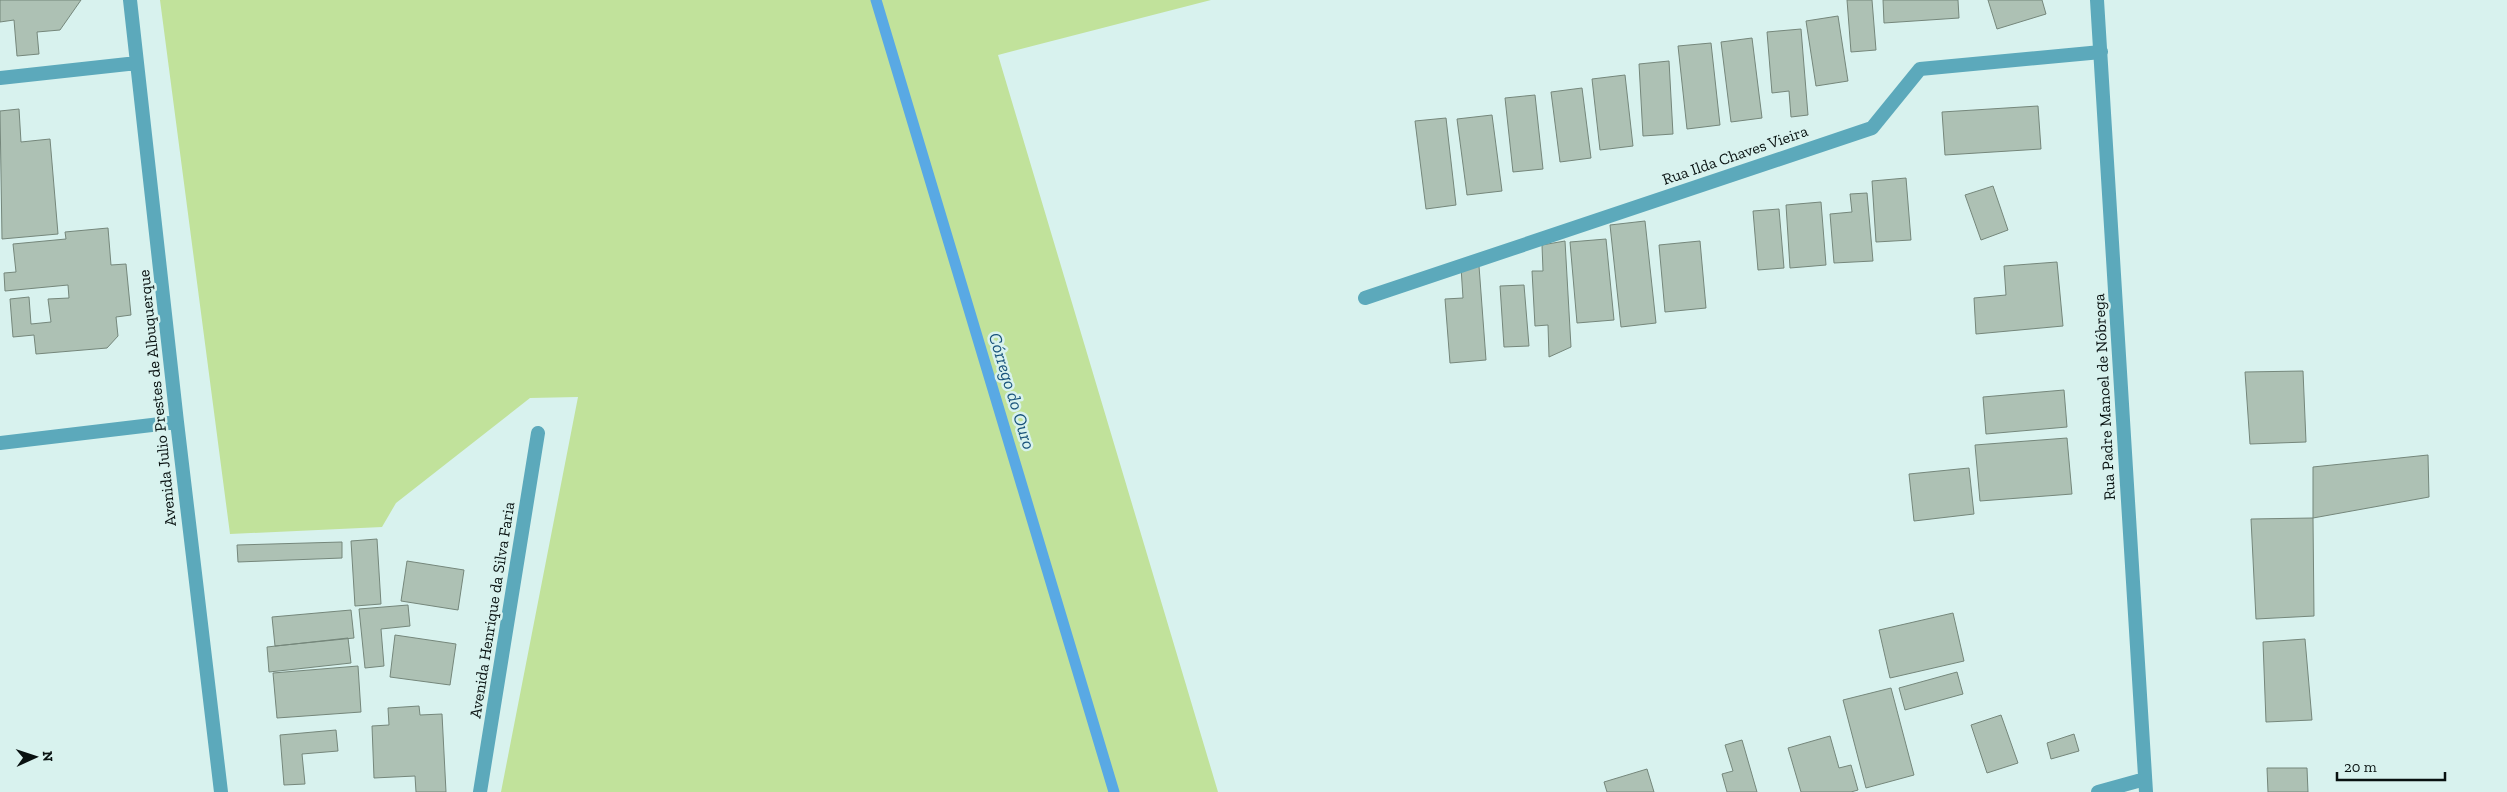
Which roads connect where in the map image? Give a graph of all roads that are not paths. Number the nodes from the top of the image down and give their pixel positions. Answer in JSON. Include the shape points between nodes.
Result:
{"nodes":[{"id":1,"x":130,"y":0,"type":"edge"},
{"id":2,"x":2097,"y":0,"type":"edge"},
{"id":3,"x":2101,"y":52,"type":"junction"},
{"id":4,"x":138,"y":63,"type":"junction"},
{"id":5,"x":0,"y":78,"type":"edge"},
{"id":6,"x":1365,"y":298,"type":"dead end"},
{"id":7,"x":176,"y":422,"type":"junction"},
{"id":8,"x":538,"y":433,"type":"dead end"},
{"id":9,"x":0,"y":442,"type":"edge"},
{"id":10,"x":2145,"y":785,"type":"edge"},
{"id":11,"x":221,"y":792,"type":"edge"},
{"id":12,"x":480,"y":792,"type":"edge"},
{"id":13,"x":2098,"y":792,"type":"edge"}],
"edges":[{"from":1,"to":4,"type":"street","name":"Avenida Julio Prestes de Albuquerque"},
{"from":2,"to":3,"type":"street","name":"Rua Padre Manoel de Nóbrega"},
{"from":3,"to":6,"type":"street","name":"Rua Ilda Chaves Vieira","via":[[1920,69],[1872,128]]},
{"from":3,"to":10,"type":"street","name":"Rua Padre Manoel de Nóbrega"},
{"from":4,"to":5,"type":"street"},
{"from":4,"to":7,"type":"street","name":"Avenida Julio Prestes de Albuquerque"},
{"from":7,"to":9,"type":"street"},
{"from":7,"to":11,"type":"street","name":"Avenida Julio Prestes de Albuquerque"},
{"from":8,"to":12,"type":"street","name":"Avenida Henrique da Silva Faria"},
{"from":10,"to":13,"type":"street"}]}
